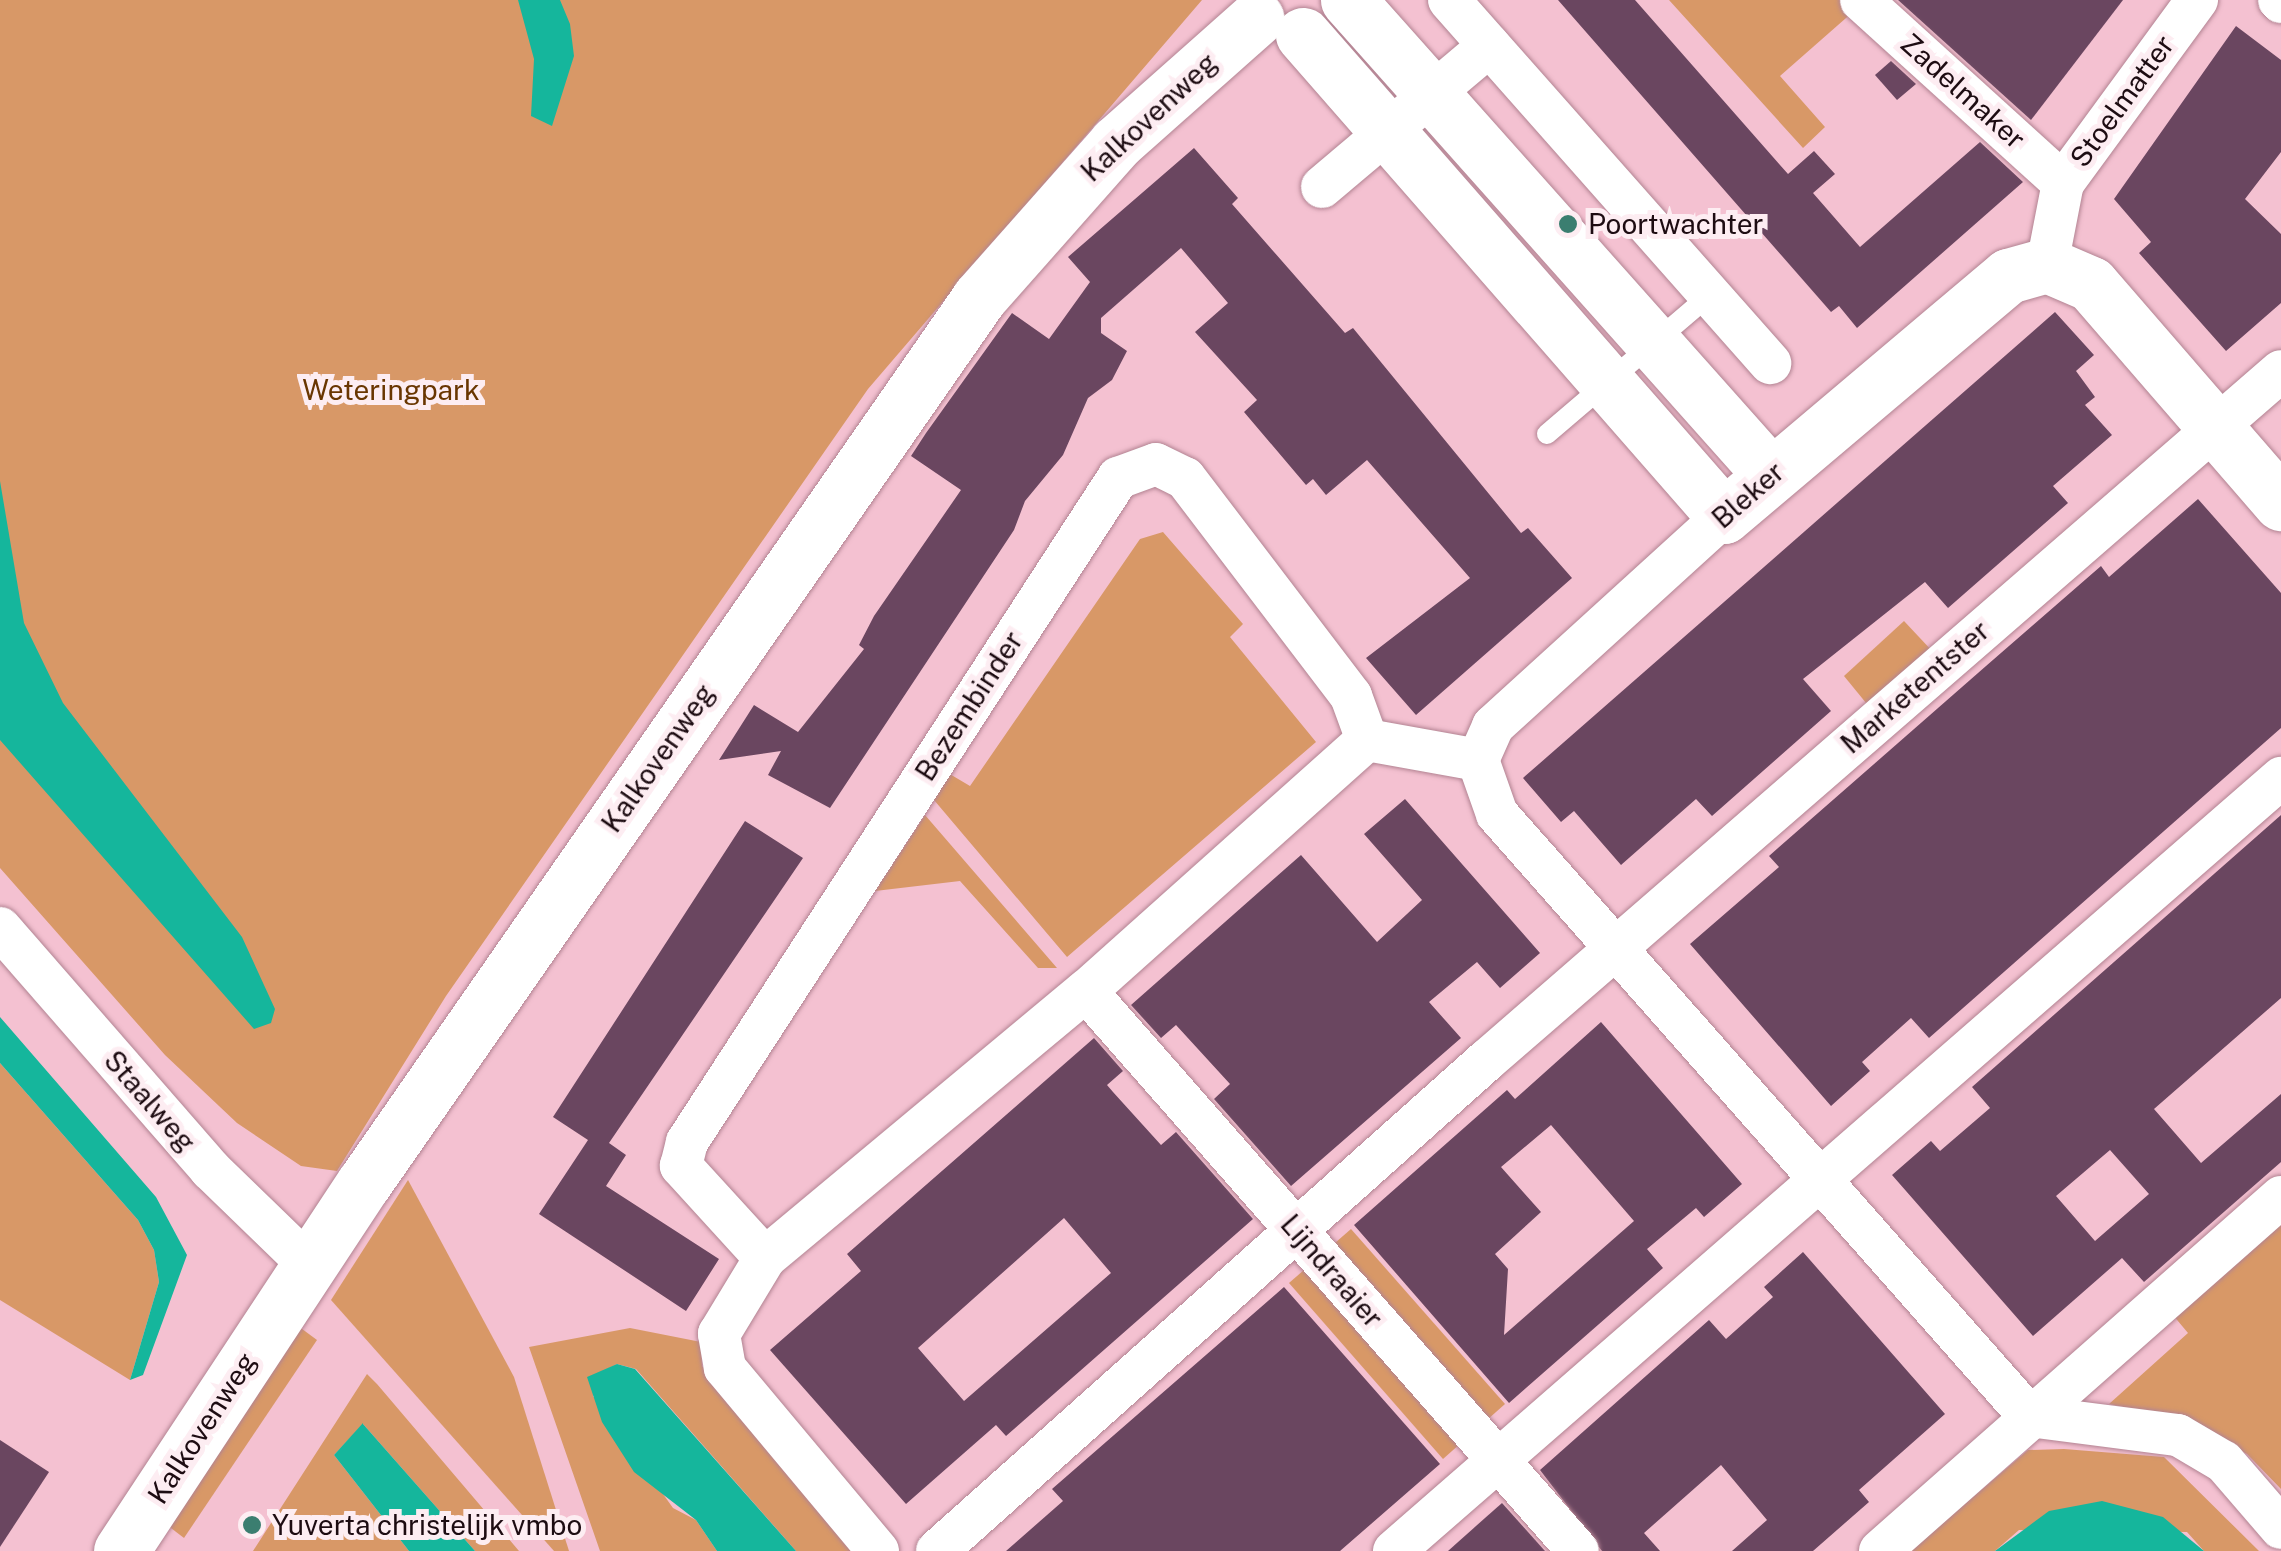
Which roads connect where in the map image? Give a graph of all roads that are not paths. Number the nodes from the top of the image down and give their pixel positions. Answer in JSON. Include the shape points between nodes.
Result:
{"nodes":[{"id":1,"x":1347,"y":0,"type":"edge"},
{"id":2,"x":1449,"y":0,"type":"edge"},
{"id":3,"x":1861,"y":0,"type":"edge"},
{"id":4,"x":2197,"y":0,"type":"edge"},
{"id":5,"x":1269,"y":18,"type":"edge"},
{"id":6,"x":1489,"y":46,"type":"junction"},
{"id":7,"x":1433,"y":95,"type":"junction"},
{"id":8,"x":1386,"y":134,"type":"junction"},
{"id":9,"x":2063,"y":183,"type":"junction"},
{"id":10,"x":1322,"y":188,"type":"dead end"},
{"id":11,"x":2047,"y":265,"type":"junction"},
{"id":12,"x":1710,"y":296,"type":"junction"},
{"id":13,"x":1655,"y":343,"type":"junction"},
{"id":14,"x":1770,"y":362,"type":"dead end"},
{"id":15,"x":2281,"y":371,"type":"edge"},
{"id":16,"x":1606,"y":384,"type":"junction"},
{"id":17,"x":2216,"y":428,"type":"junction"},
{"id":18,"x":1547,"y":434,"type":"dead end"},
{"id":19,"x":1771,"y":475,"type":"junction"},
{"id":20,"x":2281,"y":504,"type":"edge"},
{"id":21,"x":1724,"y":516,"type":"junction"},
{"id":22,"x":1367,"y":740,"type":"junction"},
{"id":23,"x":1478,"y":760,"type":"junction"},
{"id":24,"x":2281,"y":778,"type":"edge"},
{"id":25,"x":0,"y":928,"type":"edge"},
{"id":26,"x":1615,"y":948,"type":"junction"},
{"id":27,"x":1086,"y":992,"type":"junction"},
{"id":28,"x":1818,"y":1177,"type":"junction"},
{"id":29,"x":2281,"y":1197,"type":"edge"},
{"id":30,"x":1296,"y":1231,"type":"junction"},
{"id":31,"x":765,"y":1258,"type":"junction"},
{"id":32,"x":309,"y":1265,"type":"junction"},
{"id":33,"x":2030,"y":1416,"type":"junction"},
{"id":34,"x":1498,"y":1460,"type":"junction"},
{"id":35,"x":2281,"y":1528,"type":"edge"},
{"id":36,"x":121,"y":1551,"type":"edge"},
{"id":37,"x":878,"y":1551,"type":"edge"},
{"id":38,"x":937,"y":1551,"type":"edge"},
{"id":39,"x":1394,"y":1551,"type":"edge"},
{"id":40,"x":1578,"y":1551,"type":"edge"},
{"id":41,"x":1880,"y":1551,"type":"edge"}],
"edges":[{"from":1,"to":5,"type":"street","name":"Kalkovenweg","via":[[1330,24]]},
{"from":1,"to":7,"type":"street"},
{"from":2,"to":6,"type":"street"},
{"from":3,"to":9,"type":"street","name":"Zadelmaker"},
{"from":4,"to":9,"type":"street","name":"Stoelmatter"},
{"from":5,"to":8,"type":"street"},
{"from":5,"to":32,"type":"street","name":"Kalkovenweg","via":[[1116,143],[978,298]]},
{"from":6,"to":7,"type":"street"},
{"from":6,"to":12,"type":"street"},
{"from":7,"to":8,"type":"street"},
{"from":7,"to":13,"type":"street"},
{"from":8,"to":10,"type":"street"},
{"from":8,"to":16,"type":"street"},
{"from":9,"to":11,"type":"street","name":"Stoelmatter"},
{"from":11,"to":17,"type":"street","via":[[2091,284]]},
{"from":11,"to":19,"type":"street","name":"Bleker","via":[[2008,276]]},
{"from":12,"to":13,"type":"lane"},
{"from":12,"to":14,"type":"street"},
{"from":13,"to":16,"type":"lane"},
{"from":13,"to":19,"type":"street"},
{"from":15,"to":17,"type":"street"},
{"from":16,"to":18,"type":"lane"},
{"from":16,"to":21,"type":"street"},
{"from":17,"to":20,"type":"street"},
{"from":17,"to":26,"type":"street","name":"Marketentster"},
{"from":19,"to":21,"type":"street","name":"Bleker"},
{"from":21,"to":23,"type":"street","name":"Bleker","via":[[1492,726]]},
{"from":22,"to":23,"type":"street"},
{"from":22,"to":27,"type":"street"},
{"from":22,"to":31,"type":"street","name":"Bezembinder","via":[[1350,696],[1321,653],[1185,478],[1156,464],[1118,478],[687,1142],[681,1166]]},
{"from":23,"to":26,"type":"street","via":[[1498,814]]},
{"from":24,"to":28,"type":"street"},
{"from":25,"to":32,"type":"street","name":"Staalweg","via":[[210,1168]]},
{"from":26,"to":28,"type":"street"},
{"from":26,"to":30,"type":"street","name":"Marketentster"},
{"from":27,"to":30,"type":"street","name":"Lijndraaier"},
{"from":27,"to":31,"type":"street"},
{"from":28,"to":33,"type":"street"},
{"from":28,"to":34,"type":"street"},
{"from":29,"to":33,"type":"street"},
{"from":30,"to":34,"type":"street","name":"Lijndraaier"},
{"from":30,"to":38,"type":"street"},
{"from":31,"to":37,"type":"street","via":[[720,1334],[726,1368]]},
{"from":32,"to":36,"type":"street","name":"Kalkovenweg"},
{"from":33,"to":35,"type":"street","via":[[2178,1435],[2224,1462]]},
{"from":33,"to":41,"type":"street"},
{"from":34,"to":39,"type":"street"},
{"from":34,"to":40,"type":"street","name":"Lijndraaier"}]}
